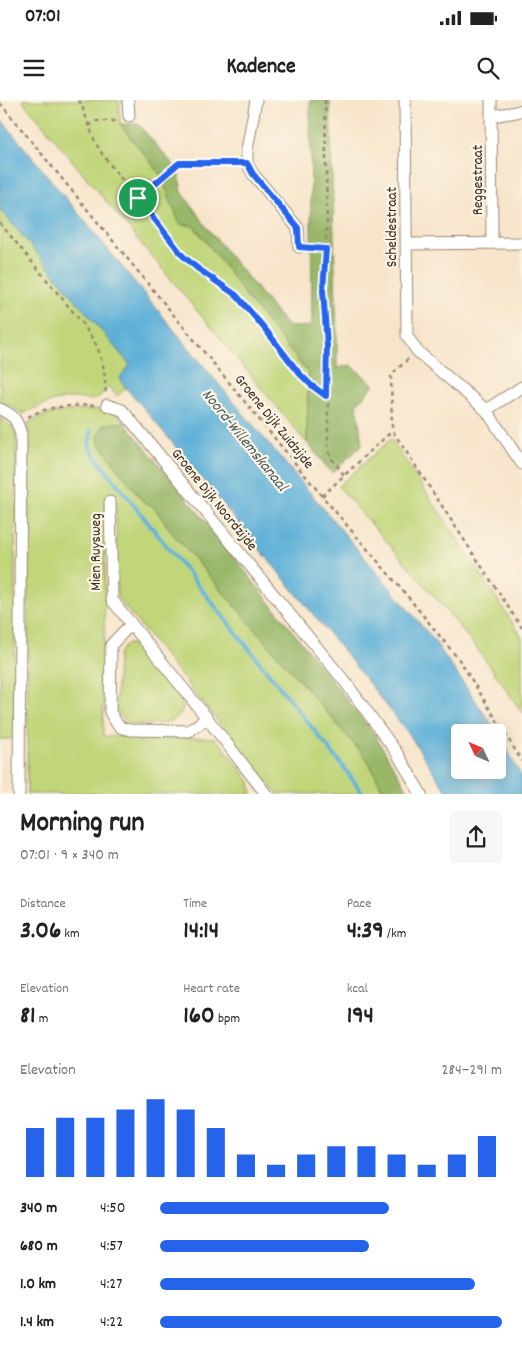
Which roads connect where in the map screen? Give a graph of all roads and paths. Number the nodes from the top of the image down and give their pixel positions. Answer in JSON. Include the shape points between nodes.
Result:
{"nodes":[{"id":1,"x":78,"y":100,"type":"edge"},
{"id":2,"x":128,"y":100,"type":"edge"},
{"id":3,"x":256,"y":100,"type":"edge"},
{"id":4,"x":325,"y":100,"type":"edge"},
{"id":5,"x":405,"y":100,"type":"edge"},
{"id":6,"x":491,"y":100,"type":"edge"},
{"id":7,"x":0,"y":103,"type":"edge"},
{"id":8,"x":522,"y":110,"type":"edge"},
{"id":9,"x":129,"y":116,"type":"joint"},
{"id":10,"x":492,"y":116,"type":"junction"},
{"id":11,"x":89,"y":126,"type":"junction"},
{"id":12,"x":247,"y":163,"type":"junction"},
{"id":13,"x":138,"y":198,"type":"junction"},
{"id":14,"x":0,"y":223,"type":"edge"},
{"id":15,"x":492,"y":243,"type":"junction"},
{"id":16,"x":522,"y":243,"type":"edge"},
{"id":17,"x":407,"y":244,"type":"junction"},
{"id":18,"x":299,"y":247,"type":"joint"},
{"id":19,"x":326,"y":249,"type":"junction"},
{"id":20,"x":417,"y":351,"type":"junction"},
{"id":21,"x":522,"y":387,"type":"edge"},
{"id":22,"x":326,"y":396,"type":"junction"},
{"id":23,"x":107,"y":405,"type":"junction"},
{"id":24,"x":0,"y":409,"type":"edge"},
{"id":25,"x":486,"y":410,"type":"junction"},
{"id":26,"x":18,"y":424,"type":"junction"},
{"id":27,"x":392,"y":430,"type":"junction"},
{"id":28,"x":522,"y":464,"type":"edge"},
{"id":29,"x":344,"y":475,"type":"junction"},
{"id":30,"x":322,"y":496,"type":"junction"},
{"id":31,"x":110,"y":502,"type":"dead end"},
{"id":32,"x":131,"y":624,"type":"junction"},
{"id":33,"x":522,"y":628,"type":"edge"},
{"id":34,"x":207,"y":718,"type":"junction"},
{"id":35,"x":520,"y":753,"type":"edge"},
{"id":36,"x":522,"y":761,"type":"edge"},
{"id":37,"x":19,"y":794,"type":"edge"},
{"id":38,"x":266,"y":794,"type":"edge"},
{"id":39,"x":421,"y":794,"type":"edge"}],
"edges":[{"from":1,"to":11,"type":"path"},
{"from":2,"to":9,"type":"street"},
{"from":3,"to":12,"type":"street"},
{"from":4,"to":19,"type":"path"},
{"from":5,"to":17,"type":"street","name":"Scheldestraat"},
{"from":6,"to":10,"type":"street","name":"Reggestraat"},
{"from":7,"to":30,"type":"path","name":"Groene Dijk Zuidzijde"},
{"from":8,"to":10,"type":"street"},
{"from":9,"to":11,"type":"path","via":[[122,121],[96,121]]},
{"from":10,"to":15,"type":"street","name":"Reggestraat"},
{"from":11,"to":13,"type":"path","via":[[100,151]]},
{"from":12,"to":13,"type":"path","via":[[179,163]]},
{"from":12,"to":18,"type":"street","via":[[298,228]]},
{"from":13,"to":22,"type":"path","via":[[183,256],[236,295],[299,373]]},
{"from":14,"to":23,"type":"path","via":[[83,324],[97,346],[104,369]]},
{"from":15,"to":16,"type":"street"},
{"from":15,"to":17,"type":"street"},
{"from":17,"to":20,"type":"street","name":"Scheldestraat","via":[[407,336]]},
{"from":18,"to":19,"type":"path"},
{"from":19,"to":22,"type":"path","via":[[323,290]]},
{"from":20,"to":25,"type":"street","name":"Scheldestraat"},
{"from":20,"to":27,"type":"path","via":[[390,375]]},
{"from":21,"to":25,"type":"street"},
{"from":22,"to":29,"type":"path","via":[[328,450]]},
{"from":23,"to":26,"type":"path","via":[[42,410]]},
{"from":23,"to":39,"type":"street","name":"Groene Dijk Noordzijde","via":[[122,410],[346,683],[397,753]]},
{"from":24,"to":26,"type":"street","via":[[12,414]]},
{"from":25,"to":28,"type":"street","name":"Scheldestraat"},
{"from":26,"to":37,"type":"street","via":[[21,435]]},
{"from":27,"to":29,"type":"path"},
{"from":27,"to":33,"type":"path"},
{"from":29,"to":30,"type":"path"},
{"from":30,"to":35,"type":"path","name":"Groene Dijk Zuidzijde","via":[[460,661]]},
{"from":31,"to":32,"type":"street","name":"Mien Ruysweg","via":[[110,597]]},
{"from":32,"to":34,"type":"street","name":"Mien Ruysweg"},
{"from":32,"to":34,"type":"street","via":[[111,645],[110,712],[117,724],[130,730],[189,731]]},
{"from":34,"to":38,"type":"street","name":"Mien Ruysweg"},
{"from":35,"to":36,"type":"path","name":"Groene Dijk Zuidzijde"}]}
